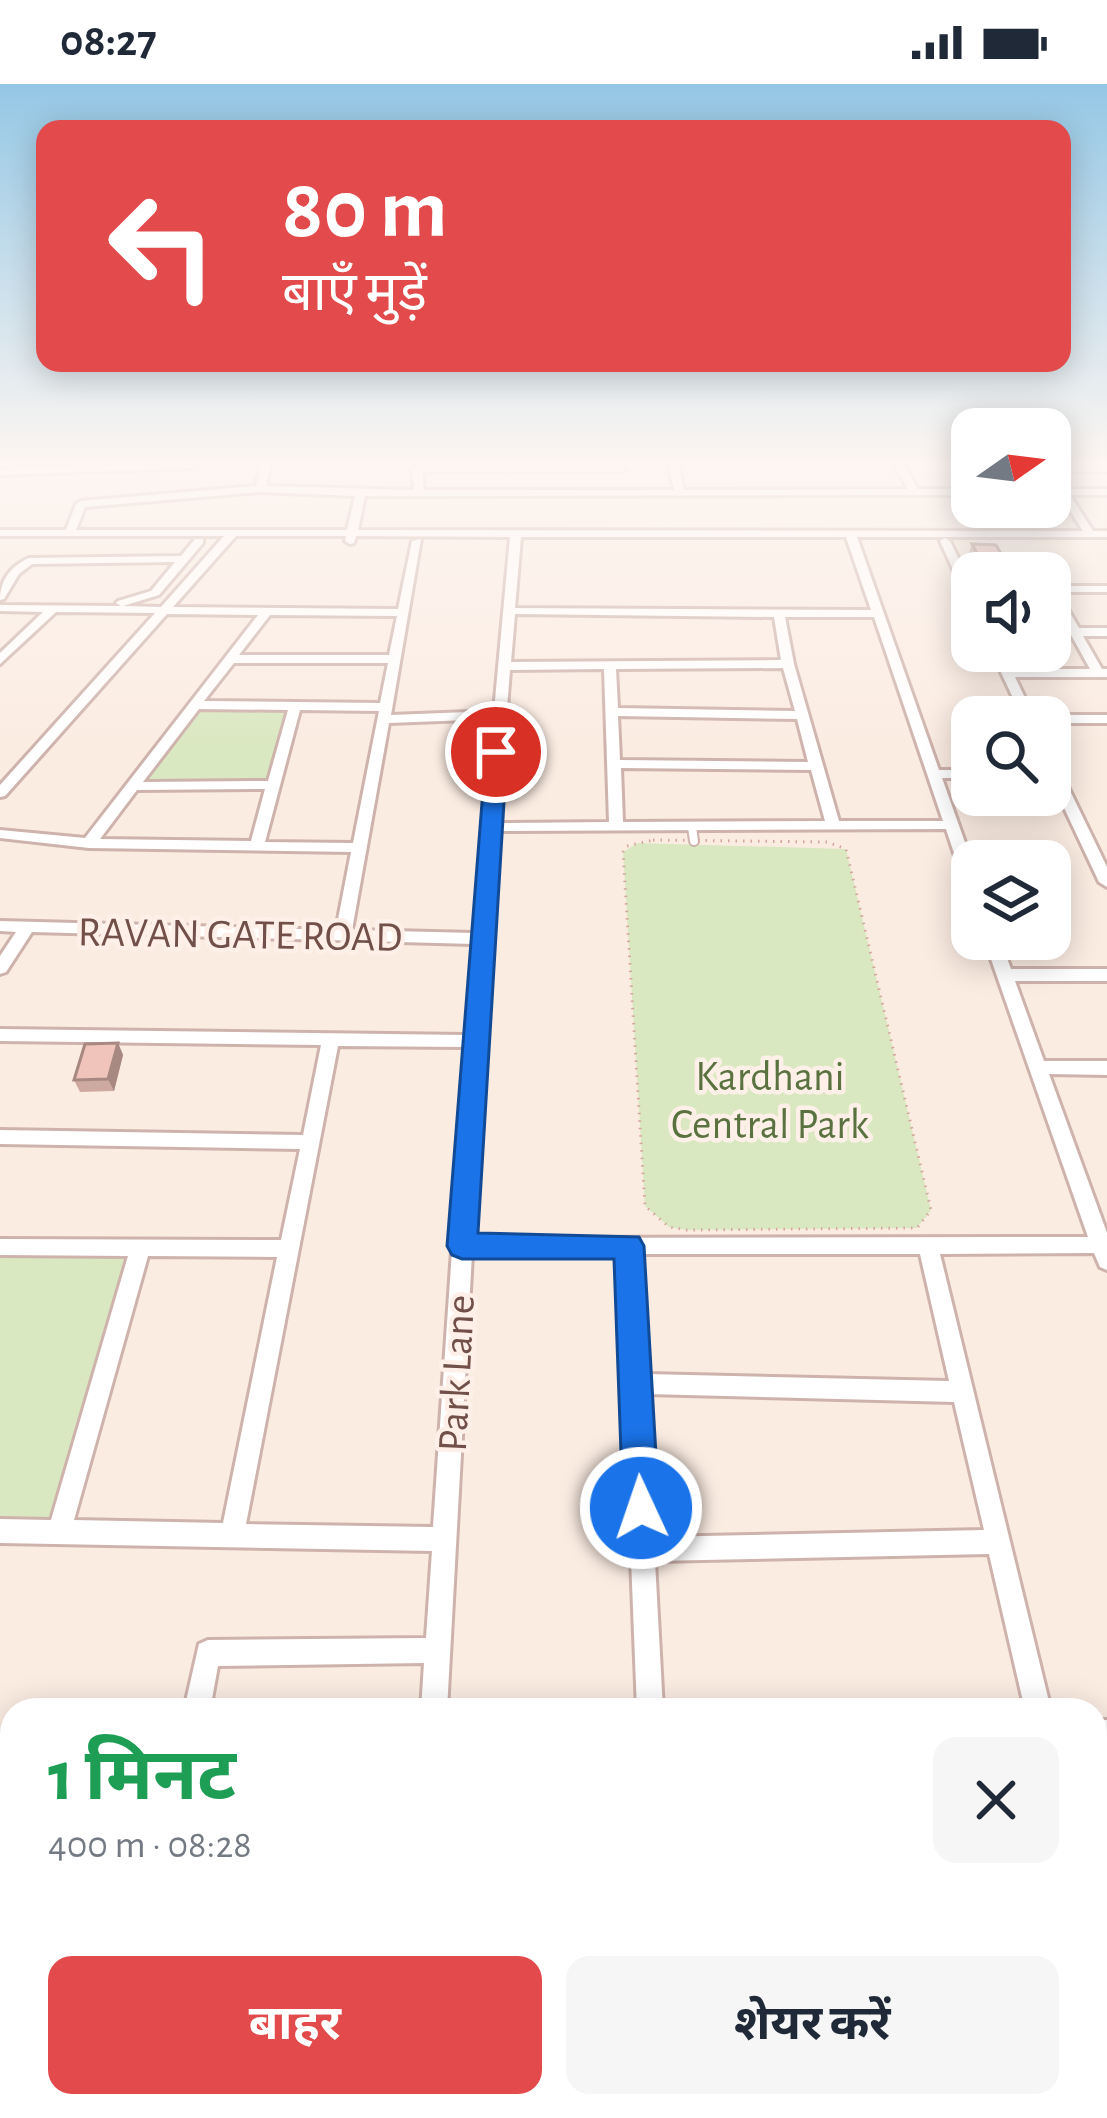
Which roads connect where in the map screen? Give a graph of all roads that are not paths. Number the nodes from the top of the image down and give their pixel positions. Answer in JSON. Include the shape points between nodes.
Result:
{"nodes":[{"id":1,"x":186,"y":557,"type":"edge"},
{"id":2,"x":211,"y":557,"type":"edge"},
{"id":3,"x":414,"y":557,"type":"edge"},
{"id":4,"x":514,"y":557,"type":"edge"},
{"id":5,"x":859,"y":557,"type":"edge"},
{"id":6,"x":183,"y":560,"type":"junction"},
{"id":7,"x":1071,"y":589,"type":"edge"},
{"id":8,"x":1107,"y":590,"type":"edge"},
{"id":9,"x":0,"y":604,"type":"edge"},
{"id":10,"x":53,"y":609,"type":"junction"},
{"id":11,"x":164,"y":609,"type":"junction"},
{"id":12,"x":267,"y":611,"type":"junction"},
{"id":13,"x":509,"y":611,"type":"junction"},
{"id":14,"x":404,"y":613,"type":"junction"},
{"id":15,"x":779,"y":614,"type":"junction"},
{"id":16,"x":878,"y":614,"type":"junction"},
{"id":17,"x":1071,"y":626,"type":"edge"},
{"id":18,"x":1074,"y":632,"type":"junction"},
{"id":19,"x":1107,"y":632,"type":"edge"},
{"id":20,"x":230,"y":659,"type":"junction"},
{"id":21,"x":396,"y":659,"type":"junction"},
{"id":22,"x":0,"y":661,"type":"edge"},
{"id":23,"x":788,"y":664,"type":"junction"},
{"id":24,"x":610,"y":665,"type":"junction"},
{"id":25,"x":504,"y":666,"type":"junction"},
{"id":26,"x":1007,"y":673,"type":"joint"},
{"id":27,"x":1102,"y":673,"type":"edge"},
{"id":28,"x":1018,"y":696,"type":"edge"},
{"id":29,"x":195,"y":705,"type":"junction"},
{"id":30,"x":295,"y":706,"type":"junction"},
{"id":31,"x":612,"y":712,"type":"junction"},
{"id":32,"x":385,"y":713,"type":"junction"},
{"id":33,"x":500,"y":715,"type":"junction"},
{"id":34,"x":802,"y":715,"type":"junction"},
{"id":35,"x":1071,"y":719,"type":"edge"},
{"id":36,"x":1107,"y":719,"type":"edge"},
{"id":37,"x":615,"y":764,"type":"junction"},
{"id":38,"x":816,"y":766,"type":"junction"},
{"id":39,"x":934,"y":774,"type":"junction"},
{"id":40,"x":951,"y":774,"type":"edge"},
{"id":41,"x":133,"y":785,"type":"junction"},
{"id":42,"x":273,"y":785,"type":"junction"},
{"id":43,"x":0,"y":793,"type":"edge"},
{"id":44,"x":1071,"y":809,"type":"edge"},
{"id":45,"x":952,"y":825,"type":"junction"},
{"id":46,"x":833,"y":826,"type":"junction"},
{"id":47,"x":490,"y":827,"type":"junction"},
{"id":48,"x":616,"y":827,"type":"junction"},
{"id":49,"x":0,"y":834,"type":"edge"},
{"id":50,"x":957,"y":840,"type":"edge"},
{"id":51,"x":89,"y":843,"type":"junction"},
{"id":52,"x":257,"y":846,"type":"junction"},
{"id":53,"x":359,"y":848,"type":"junction"},
{"id":54,"x":1107,"y":882,"type":"edge"},
{"id":55,"x":0,"y":926,"type":"edge"},
{"id":56,"x":27,"y":928,"type":"junction"},
{"id":57,"x":343,"y":935,"type":"junction"},
{"id":58,"x":481,"y":939,"type":"junction"},
{"id":59,"x":1000,"y":960,"type":"edge"},
{"id":60,"x":0,"y":968,"type":"edge"},
{"id":61,"x":1005,"y":975,"type":"junction"},
{"id":62,"x":1107,"y":975,"type":"edge"},
{"id":63,"x":0,"y":1035,"type":"edge"},
{"id":64,"x":331,"y":1039,"type":"junction"},
{"id":65,"x":475,"y":1041,"type":"junction"},
{"id":66,"x":1038,"y":1067,"type":"junction"},
{"id":67,"x":1107,"y":1068,"type":"edge"},
{"id":68,"x":0,"y":1137,"type":"edge"},
{"id":69,"x":310,"y":1142,"type":"junction"},
{"id":70,"x":462,"y":1246,"type":"junction"},
{"id":71,"x":629,"y":1246,"type":"junction"},
{"id":72,"x":928,"y":1246,"type":"junction"},
{"id":73,"x":0,"y":1247,"type":"edge"},
{"id":74,"x":140,"y":1249,"type":"junction"},
{"id":75,"x":289,"y":1249,"type":"junction"},
{"id":76,"x":1104,"y":1253,"type":"edge"},
{"id":77,"x":635,"y":1384,"type":"junction"},
{"id":78,"x":963,"y":1392,"type":"junction"},
{"id":79,"x":0,"y":1531,"type":"edge"},
{"id":80,"x":59,"y":1532,"type":"junction"},
{"id":81,"x":232,"y":1535,"type":"junction"},
{"id":82,"x":445,"y":1539,"type":"junction"},
{"id":83,"x":998,"y":1542,"type":"junction"},
{"id":84,"x":643,"y":1549,"type":"junction"},
{"id":85,"x":438,"y":1650,"type":"junction"},
{"id":86,"x":199,"y":1698,"type":"edge"},
{"id":87,"x":435,"y":1698,"type":"edge"},
{"id":88,"x":649,"y":1698,"type":"edge"},
{"id":89,"x":1035,"y":1698,"type":"edge"}],
"edges":[{"from":1,"to":6,"type":"street"},
{"from":2,"to":11,"type":"street"},
{"from":3,"to":14,"type":"street"},
{"from":4,"to":13,"type":"street","name":"Park Lane"},
{"from":5,"to":16,"type":"street"},
{"from":6,"to":9,"type":"street","via":[[155,593],[127,602]]},
{"from":6,"to":9,"type":"street","via":[[29,561]]},
{"from":7,"to":8,"type":"street"},
{"from":9,"to":10,"type":"street"},
{"from":10,"to":11,"type":"street"},
{"from":10,"to":22,"type":"street"},
{"from":11,"to":12,"type":"street"},
{"from":11,"to":43,"type":"street"},
{"from":12,"to":14,"type":"street"},
{"from":12,"to":20,"type":"street"},
{"from":13,"to":15,"type":"street"},
{"from":13,"to":25,"type":"street","name":"Park Lane"},
{"from":14,"to":21,"type":"street"},
{"from":15,"to":16,"type":"street"},
{"from":15,"to":23,"type":"street"},
{"from":16,"to":39,"type":"street"},
{"from":17,"to":18,"type":"street"},
{"from":18,"to":19,"type":"street"},
{"from":18,"to":27,"type":"street"},
{"from":20,"to":21,"type":"street"},
{"from":20,"to":29,"type":"street"},
{"from":21,"to":32,"type":"street"},
{"from":23,"to":24,"type":"street"},
{"from":23,"to":34,"type":"street"},
{"from":24,"to":25,"type":"street"},
{"from":24,"to":31,"type":"street"},
{"from":25,"to":33,"type":"street","name":"Park Lane"},
{"from":26,"to":27,"type":"street"},
{"from":26,"to":28,"type":"street"},
{"from":29,"to":30,"type":"street"},
{"from":29,"to":41,"type":"street"},
{"from":30,"to":32,"type":"street"},
{"from":30,"to":42,"type":"street"},
{"from":31,"to":34,"type":"street"},
{"from":31,"to":37,"type":"street"},
{"from":32,"to":33,"type":"street"},
{"from":32,"to":53,"type":"street"},
{"from":33,"to":47,"type":"street","name":"Park Lane"},
{"from":34,"to":38,"type":"street"},
{"from":35,"to":36,"type":"street"},
{"from":37,"to":38,"type":"street"},
{"from":37,"to":48,"type":"street"},
{"from":38,"to":46,"type":"street"},
{"from":39,"to":40,"type":"street"},
{"from":39,"to":45,"type":"street"},
{"from":41,"to":42,"type":"street"},
{"from":41,"to":51,"type":"street"},
{"from":42,"to":52,"type":"street"},
{"from":44,"to":54,"type":"street"},
{"from":45,"to":46,"type":"street"},
{"from":45,"to":50,"type":"street"},
{"from":46,"to":48,"type":"street","via":[[693,834]]},
{"from":47,"to":48,"type":"street"},
{"from":47,"to":58,"type":"street","name":"Park Lane"},
{"from":49,"to":51,"type":"street"},
{"from":51,"to":52,"type":"street"},
{"from":52,"to":53,"type":"street"},
{"from":53,"to":57,"type":"street"},
{"from":55,"to":56,"type":"street","name":"RAVAN GATE ROAD"},
{"from":56,"to":57,"type":"street","name":"RAVAN GATE ROAD"},
{"from":56,"to":60,"type":"street"},
{"from":57,"to":58,"type":"street","name":"RAVAN GATE ROAD"},
{"from":58,"to":65,"type":"street","name":"Park Lane"},
{"from":59,"to":61,"type":"street"},
{"from":61,"to":62,"type":"street"},
{"from":61,"to":66,"type":"street"},
{"from":63,"to":64,"type":"street"},
{"from":64,"to":65,"type":"street"},
{"from":64,"to":69,"type":"street"},
{"from":65,"to":70,"type":"street","name":"Park Lane"},
{"from":66,"to":67,"type":"street"},
{"from":66,"to":76,"type":"street"},
{"from":68,"to":69,"type":"street"},
{"from":69,"to":75,"type":"street"},
{"from":70,"to":71,"type":"street"},
{"from":70,"to":82,"type":"street","name":"Park Lane"},
{"from":71,"to":72,"type":"street","via":[[857,1239]]},
{"from":71,"to":77,"type":"street"},
{"from":72,"to":76,"type":"street"},
{"from":72,"to":78,"type":"street"},
{"from":73,"to":74,"type":"street"},
{"from":74,"to":75,"type":"street"},
{"from":74,"to":80,"type":"street"},
{"from":75,"to":81,"type":"street"},
{"from":77,"to":78,"type":"street"},
{"from":77,"to":84,"type":"street"},
{"from":78,"to":83,"type":"street"},
{"from":79,"to":80,"type":"street"},
{"from":80,"to":81,"type":"street"},
{"from":81,"to":82,"type":"street"},
{"from":82,"to":85,"type":"street","name":"Park Lane"},
{"from":83,"to":84,"type":"street"},
{"from":83,"to":89,"type":"street"},
{"from":84,"to":88,"type":"street"},
{"from":85,"to":86,"type":"street","via":[[208,1653]]},
{"from":85,"to":87,"type":"street","name":"Park Lane"}]}
